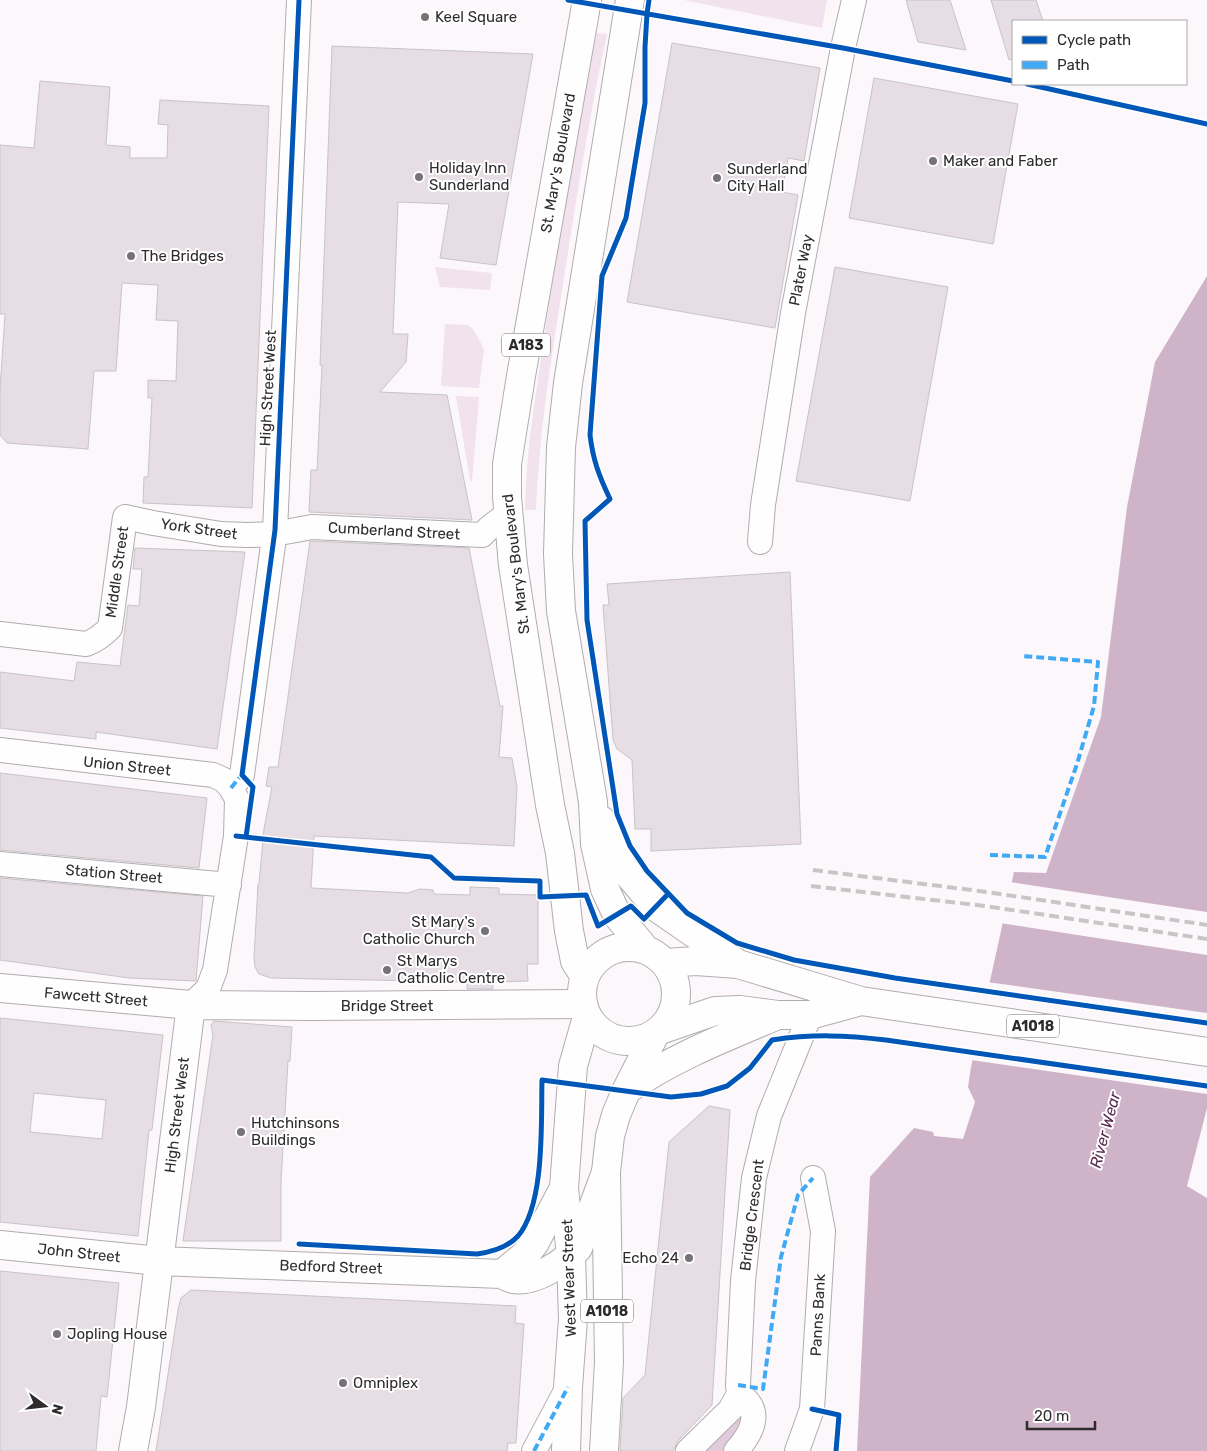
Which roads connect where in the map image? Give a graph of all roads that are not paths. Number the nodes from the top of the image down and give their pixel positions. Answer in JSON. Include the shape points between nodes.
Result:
{"nodes":[{"id":1,"x":299,"y":0,"type":"edge"},
{"id":2,"x":587,"y":0,"type":"edge"},
{"id":3,"x":630,"y":0,"type":"edge"},
{"id":4,"x":854,"y":0,"type":"edge"},
{"id":5,"x":507,"y":514,"type":"junction"},
{"id":6,"x":125,"y":517,"type":"joint"},
{"id":7,"x":274,"y":534,"type":"junction"},
{"id":8,"x":760,"y":542,"type":"dead end"},
{"id":9,"x":0,"y":634,"type":"edge"},
{"id":10,"x":0,"y":750,"type":"edge"},
{"id":11,"x":237,"y":782,"type":"junction"},
{"id":12,"x":593,"y":802,"type":"junction"},
{"id":13,"x":0,"y":864,"type":"edge"},
{"id":14,"x":229,"y":885,"type":"junction"},
{"id":15,"x":655,"y":956,"type":"junction"},
{"id":16,"x":738,"y":964,"type":"junction"},
{"id":17,"x":585,"y":977,"type":"junction"},
{"id":18,"x":0,"y":988,"type":"edge"},
{"id":19,"x":861,"y":1001,"type":"junction"},
{"id":20,"x":191,"y":1005,"type":"junction"},
{"id":21,"x":585,"y":1011,"type":"junction"},
{"id":22,"x":778,"y":1015,"type":"junction"},
{"id":23,"x":810,"y":1015,"type":"junction"},
{"id":24,"x":658,"y":1032,"type":"junction"},
{"id":25,"x":1207,"y":1052,"type":"edge"},
{"id":26,"x":626,"y":1091,"type":"junction"},
{"id":27,"x":606,"y":1172,"type":"junction"},
{"id":28,"x":813,"y":1178,"type":"dead end"},
{"id":29,"x":564,"y":1188,"type":"junction"},
{"id":30,"x":0,"y":1245,"type":"edge"},
{"id":31,"x":571,"y":1256,"type":"junction"},
{"id":32,"x":159,"y":1261,"type":"junction"},
{"id":33,"x":502,"y":1274,"type":"junction"},
{"id":34,"x":568,"y":1387,"type":"junction"},
{"id":35,"x":739,"y":1394,"type":"junction"},
{"id":36,"x":133,"y":1451,"type":"edge"},
{"id":37,"x":534,"y":1451,"type":"edge"},
{"id":38,"x":566,"y":1451,"type":"edge"},
{"id":39,"x":604,"y":1451,"type":"edge"},
{"id":40,"x":688,"y":1451,"type":"edge"},
{"id":41,"x":736,"y":1451,"type":"edge"},
{"id":42,"x":797,"y":1451,"type":"edge"}],
"edges":[{"from":1,"to":7,"type":"street","name":"High Street West"},
{"from":2,"to":5,"type":"main road","name":"St. Mary's Boulevard","number":"A183","via":[[520,376],[507,464]]},
{"from":3,"to":12,"type":"main road","via":[[568,383],[561,447],[558,554],[561,611]]},
{"from":4,"to":8,"type":"street","name":"Plater Way","via":[[793,313]]},
{"from":5,"to":7,"type":"street","name":"Cumberland Street","via":[[482,535],[312,527]]},
{"from":5,"to":17,"type":"main road","name":"St. Mary's Boulevard","number":"A183","via":[[560,853],[569,931],[575,961]]},
{"from":6,"to":7,"type":"street","name":"York Street","via":[[221,534]]},
{"from":6,"to":9,"type":"street","name":"Middle Street","via":[[110,628],[86,644]]},
{"from":7,"to":11,"type":"street","name":"High Street West"},
{"from":10,"to":11,"type":"street","name":"Union Street","via":[[213,775]]},
{"from":11,"to":14,"type":"street","name":"High Street West","via":[[236,836]]},
{"from":12,"to":15,"type":"main road","via":[[595,844],[605,889],[617,915]]},
{"from":12,"to":16,"type":"main road","number":"A1018","via":[[623,868],[646,896],[656,907]]},
{"from":13,"to":14,"type":"street","name":"Station Street"},
{"from":14,"to":20,"type":"street","name":"High Street West","via":[[215,970],[208,989]]},
{"from":15,"to":16,"type":"main road","number":"A1018"},
{"from":15,"to":17,"type":"main road","number":"A1018","via":[[631,947],[607,952],[590,967]]},
{"from":15,"to":24,"type":"main road","number":"A1018","via":[[673,976],[676,991],[668,1022]]},
{"from":16,"to":19,"type":"main road","number":"A1018"},
{"from":17,"to":21,"type":"main road","number":"A1018","via":[[582,991]]},
{"from":18,"to":20,"type":"main road","name":"Fawcett Street"},
{"from":19,"to":23,"type":"main road","number":"A1018"},
{"from":19,"to":25,"type":"main road","number":"A1018"},
{"from":20,"to":21,"type":"main road","name":"Bridge Street"},
{"from":20,"to":32,"type":"main road","name":"High Street West"},
{"from":21,"to":24,"type":"main road","number":"A1018","via":[[597,1030],[615,1040],[640,1041]]},
{"from":21,"to":29,"type":"main road","name":"West Wear Street","number":"A1018","via":[[573,1066]]},
{"from":22,"to":23,"type":"main road","number":"A1018"},
{"from":22,"to":24,"type":"main road","number":"A1018","via":[[740,1010],[715,1011]]},
{"from":22,"to":26,"type":"main road","via":[[692,1051]]},
{"from":23,"to":35,"type":"street","name":"Bridge Crescent","via":[[769,1116],[754,1178],[743,1281]]},
{"from":24,"to":26,"type":"main road","number":"A1018"},
{"from":26,"to":27,"type":"main road","number":"A1018","via":[[610,1136]]},
{"from":27,"to":31,"type":"main road","name":"Bedford Street","via":[[578,1248]]},
{"from":27,"to":39,"type":"main road","number":"A1018","via":[[609,1362]]},
{"from":28,"to":42,"type":"street","name":"Panns Bank","via":[[823,1231],[812,1409]]},
{"from":29,"to":31,"type":"main road","name":"West Wear Street","number":"A1018"},
{"from":29,"to":33,"type":"main road","via":[[534,1244]]},
{"from":30,"to":32,"type":"main road","name":"John Street"},
{"from":31,"to":33,"type":"main road","name":"Bedford Street","via":[[538,1276],[514,1279]]},
{"from":31,"to":34,"type":"main road","name":"West Wear Street","number":"A1018","via":[[574,1319]]},
{"from":32,"to":33,"type":"main road","name":"Bedford Street"},
{"from":32,"to":36,"type":"main road","name":"High Street West"},
{"from":34,"to":37,"type":"street"},
{"from":34,"to":38,"type":"main road","name":"West Wear Street","number":"A1018"},
{"from":35,"to":40,"type":"street","via":[[730,1410]]},
{"from":35,"to":41,"type":"street","via":[[752,1407],[753,1418],[746,1440]]}]}
